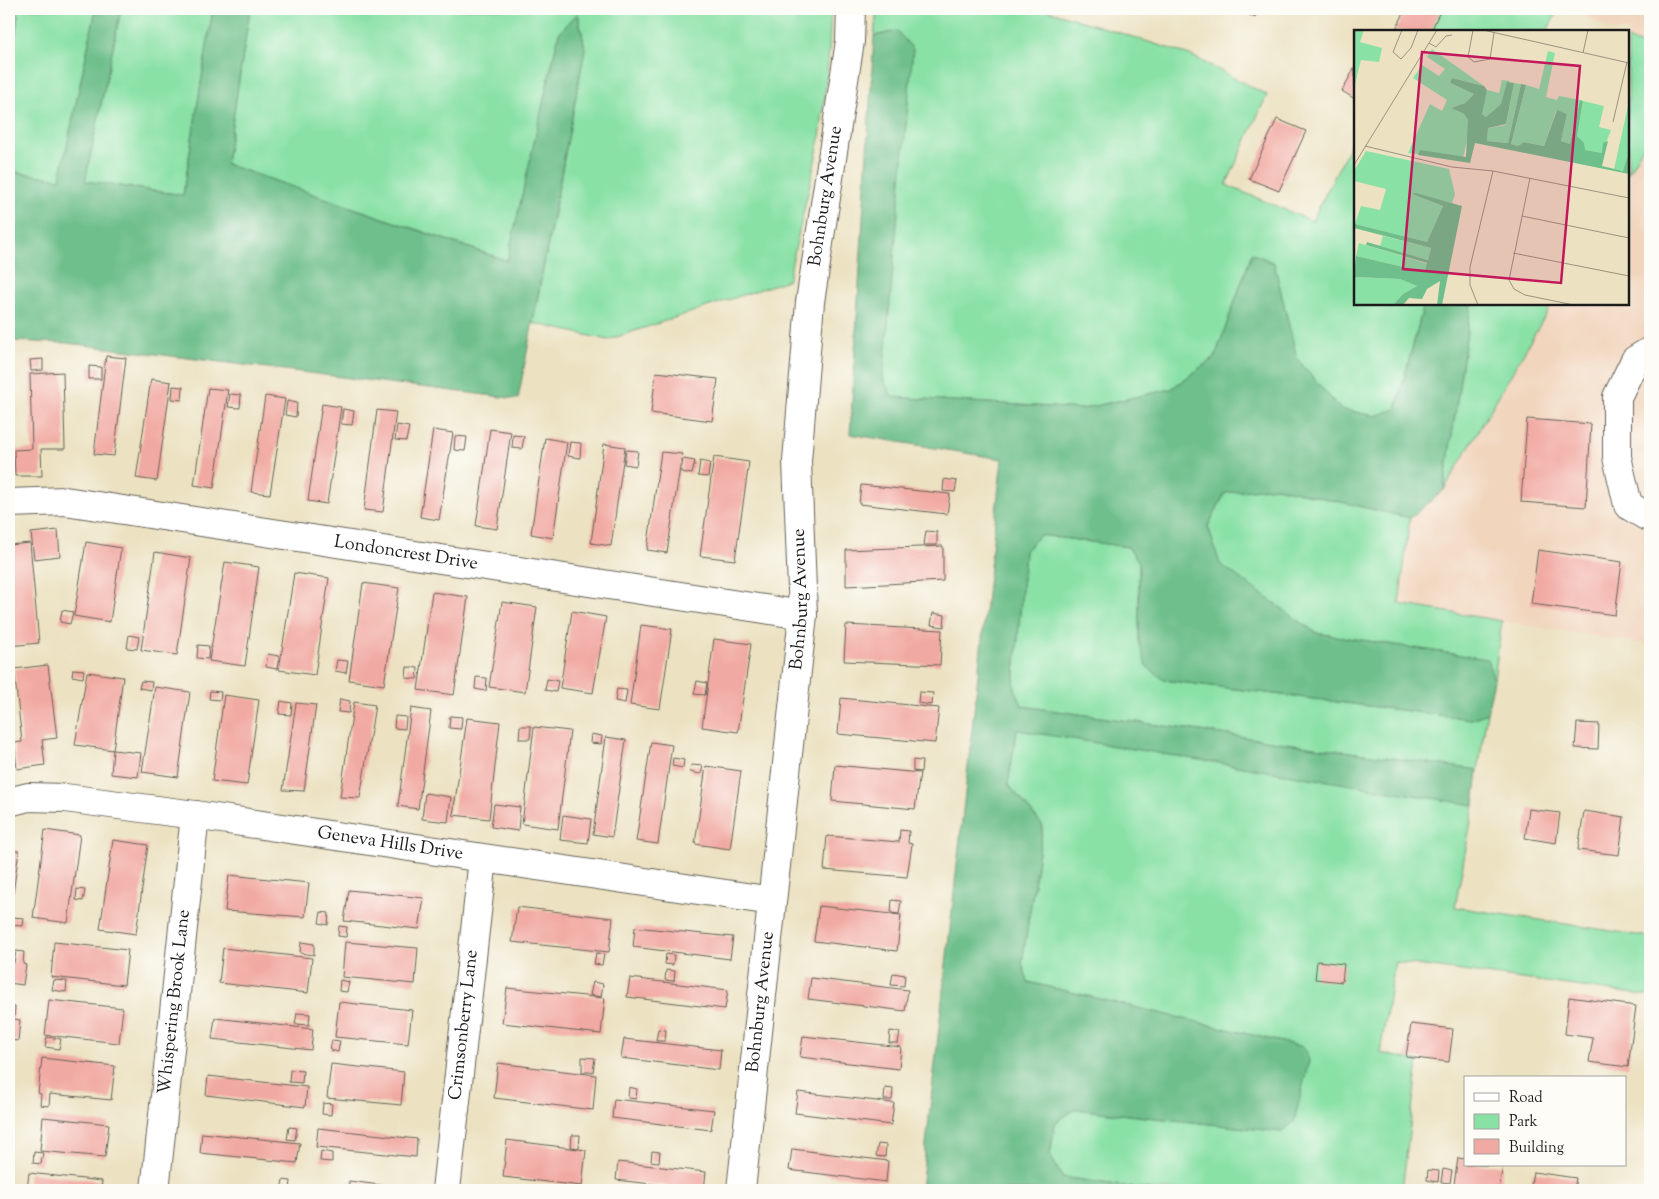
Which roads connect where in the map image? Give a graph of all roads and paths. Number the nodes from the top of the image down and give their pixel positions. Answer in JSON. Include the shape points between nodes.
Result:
{"nodes":[{"id":1,"x":852,"y":9,"type":"edge"},
{"id":2,"x":1650,"y":351,"type":"edge"},
{"id":3,"x":9,"y":503,"type":"edge"},
{"id":4,"x":1650,"y":516,"type":"edge"},
{"id":5,"x":803,"y":615,"type":"junction"},
{"id":6,"x":9,"y":802,"type":"edge"},
{"id":7,"x":195,"y":815,"type":"junction"},
{"id":8,"x":483,"y":859,"type":"junction"},
{"id":9,"x":772,"y":901,"type":"junction"},
{"id":10,"x":155,"y":1190,"type":"edge"},
{"id":11,"x":446,"y":1190,"type":"edge"},
{"id":12,"x":741,"y":1190,"type":"edge"}],
"edges":[{"from":1,"to":5,"type":"street","name":"Bohnburg Avenue","via":[[850,41],[810,302],[798,462]]},
{"from":2,"to":4,"type":"street","via":[[1635,360],[1617,397],[1618,457],[1628,505]]},
{"from":3,"to":5,"type":"street","name":"Londoncrest Drive","via":[[65,501]]},
{"from":5,"to":9,"type":"street","name":"Bohnburg Avenue"},
{"from":6,"to":7,"type":"street","name":"Geneva Hills Drive","via":[[28,797],[65,798]]},
{"from":7,"to":8,"type":"street","name":"Geneva Hills Drive"},
{"from":7,"to":10,"type":"street","name":"Whispering Brook Lane"},
{"from":8,"to":9,"type":"street","name":"Geneva Hills Drive"},
{"from":8,"to":11,"type":"street","name":"Crimsonberry Lane"},
{"from":9,"to":12,"type":"street","name":"Bohnburg Avenue"}]}
